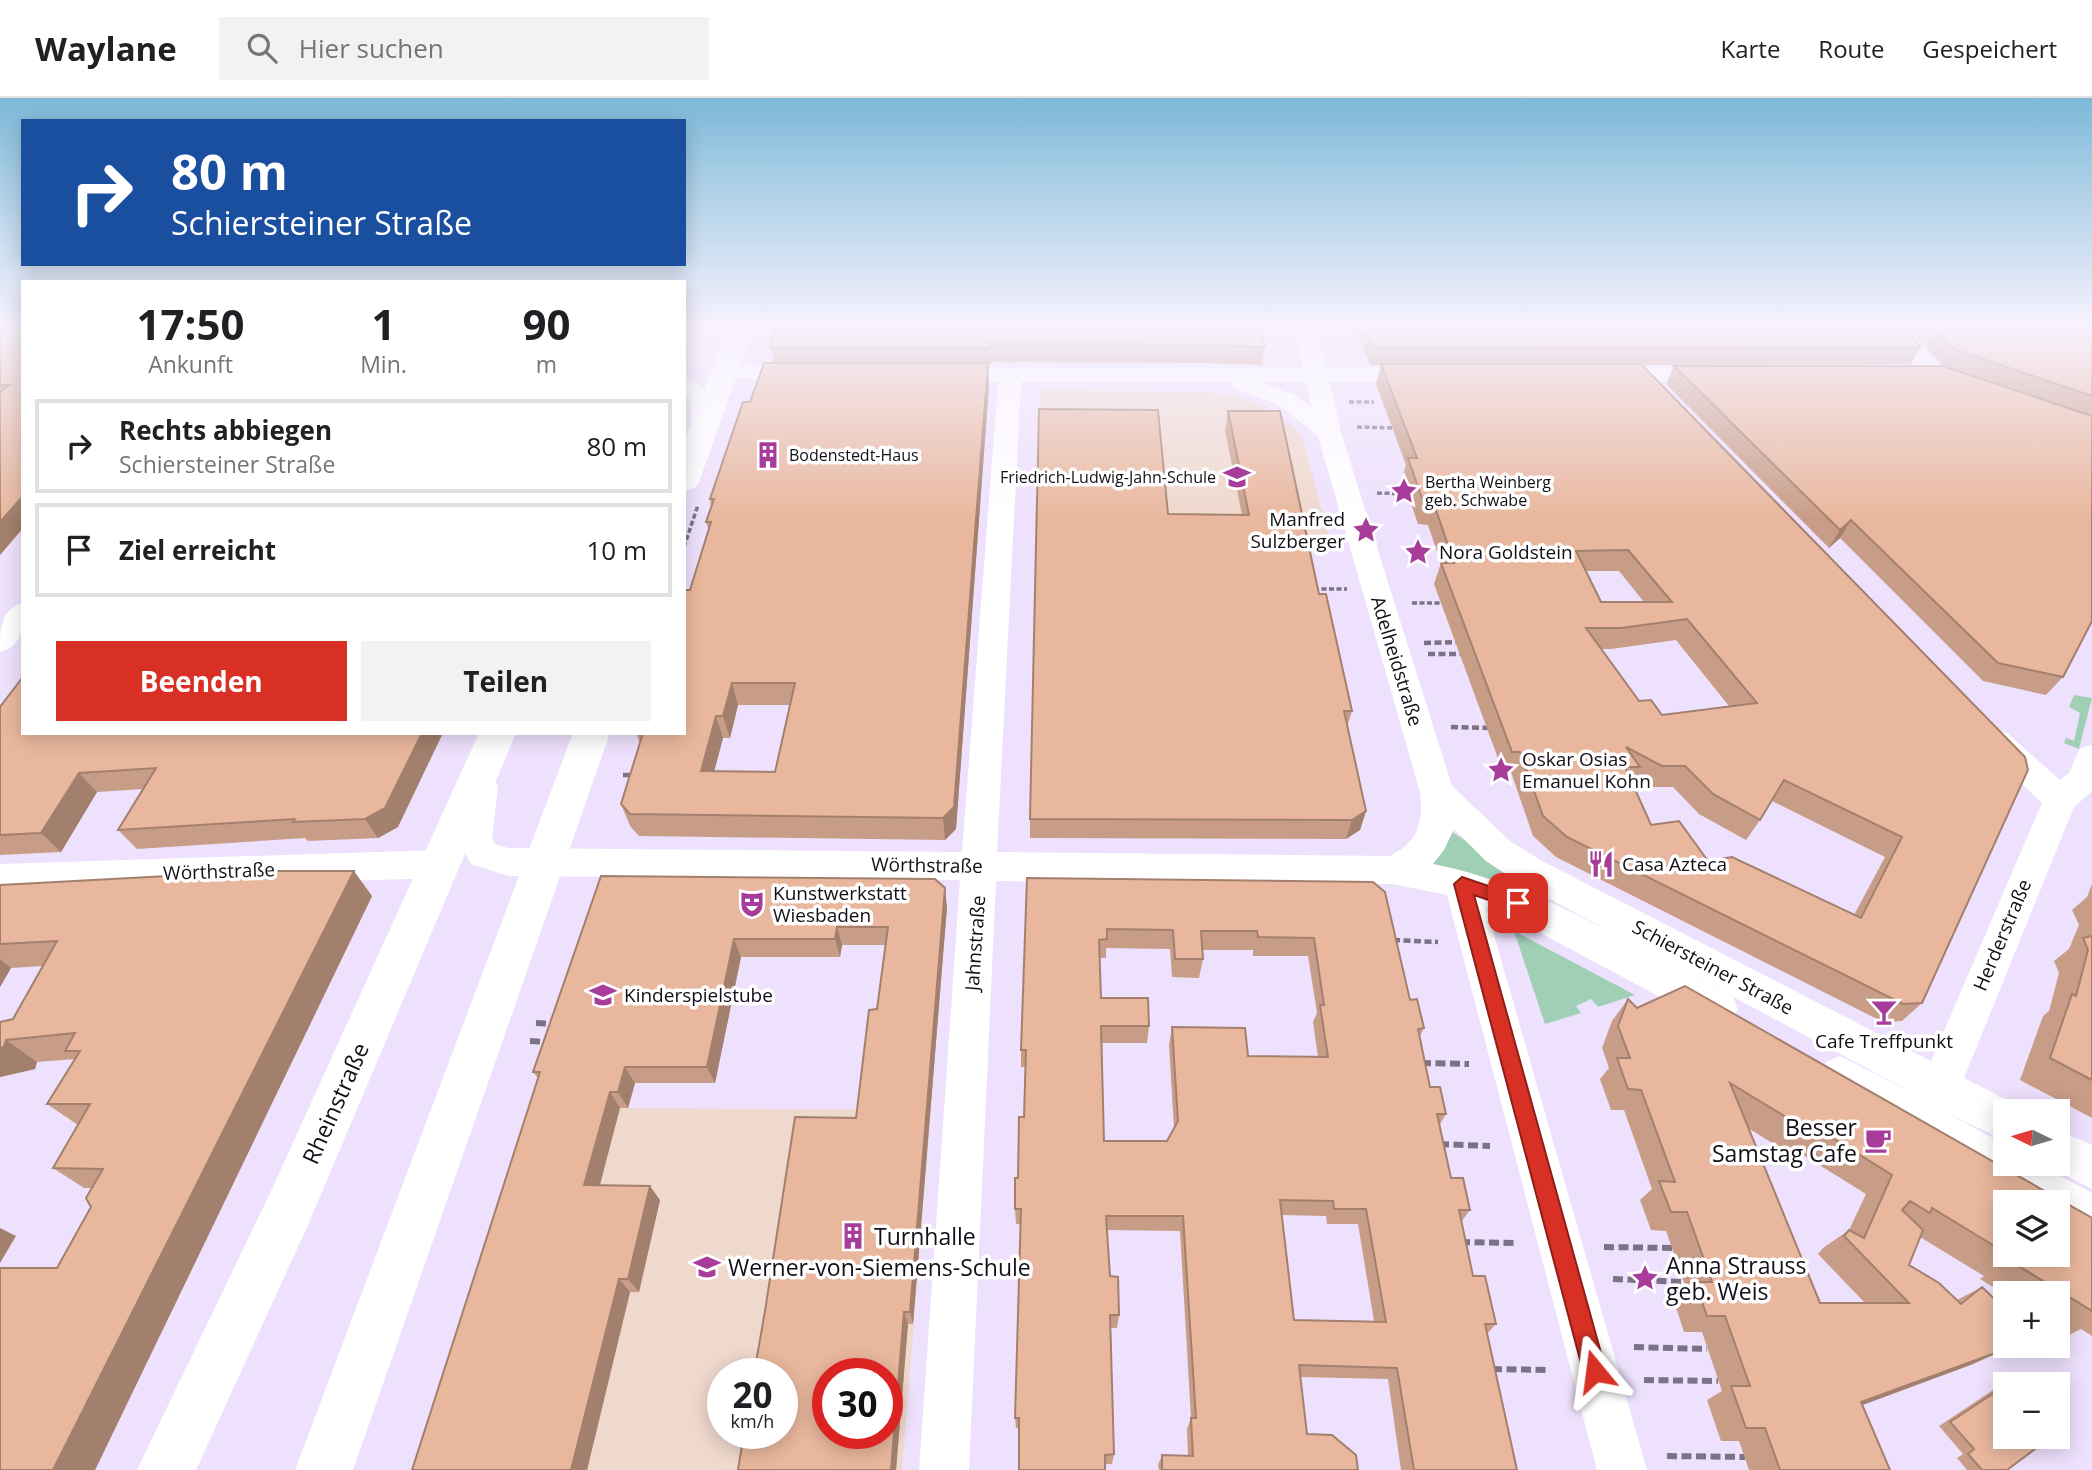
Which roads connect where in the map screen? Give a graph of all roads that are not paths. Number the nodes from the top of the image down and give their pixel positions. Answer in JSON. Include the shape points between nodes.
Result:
{"nodes":[{"id":1,"x":695,"y":391,"type":"edge"},
{"id":2,"x":718,"y":391,"type":"edge"},
{"id":3,"x":1009,"y":391,"type":"edge"},
{"id":4,"x":1265,"y":391,"type":"edge"},
{"id":5,"x":1325,"y":391,"type":"edge"},
{"id":6,"x":1656,"y":391,"type":"edge"},
{"id":7,"x":1664,"y":399,"type":"edge"},
{"id":8,"x":1343,"y":430,"type":"junction"},
{"id":9,"x":703,"y":431,"type":"junction"},
{"id":10,"x":686,"y":477,"type":"edge"},
{"id":11,"x":21,"y":616,"type":"edge"},
{"id":12,"x":0,"y":642,"type":"edge"},
{"id":13,"x":1973,"y":718,"type":"edge"},
{"id":14,"x":591,"y":735,"type":"edge"},
{"id":15,"x":491,"y":750,"type":"edge"},
{"id":16,"x":2082,"y":780,"type":"edge"},
{"id":17,"x":1437,"y":792,"type":"junction"},
{"id":18,"x":545,"y":863,"type":"junction"},
{"id":19,"x":439,"y":864,"type":"junction"},
{"id":20,"x":980,"y":866,"type":"junction"},
{"id":21,"x":1393,"y":870,"type":"junction"},
{"id":22,"x":0,"y":878,"type":"edge"},
{"id":23,"x":1462,"y":884,"type":"junction"},
{"id":24,"x":1933,"y":1104,"type":"junction"},
{"id":25,"x":1993,"y":1118,"type":"edge"},
{"id":26,"x":2070,"y":1156,"type":"edge"},
{"id":27,"x":2092,"y":1168,"type":"edge"},
{"id":28,"x":2092,"y":1217,"type":"edge"},
{"id":29,"x":166,"y":1470,"type":"edge"},
{"id":30,"x":324,"y":1470,"type":"edge"},
{"id":31,"x":944,"y":1470,"type":"edge"},
{"id":32,"x":1622,"y":1470,"type":"edge"}],
"edges":[{"from":1,"to":9,"type":"street","via":[[706,409]]},
{"from":2,"to":9,"type":"main road"},
{"from":3,"to":20,"type":"street","name":"Jahnstraße"},
{"from":4,"to":8,"type":"street"},
{"from":5,"to":8,"type":"street","name":"Adelheidstraße"},
{"from":6,"to":7,"type":"street"},
{"from":8,"to":17,"type":"street","name":"Adelheidstraße"},
{"from":9,"to":10,"type":"main road"},
{"from":11,"to":12,"type":"street"},
{"from":13,"to":16,"type":"street","via":[[2020,766]]},
{"from":14,"to":18,"type":"main road"},
{"from":15,"to":18,"type":"street","name":"Wörthstraße","via":[[474,832],[478,848],[492,859]]},
{"from":15,"to":19,"type":"main road","name":"Rheinstraße"},
{"from":16,"to":24,"type":"street","name":"Herderstraße"},
{"from":17,"to":21,"type":"street","name":"Adelheidstraße","via":[[1440,811],[1431,845],[1411,863]]},
{"from":17,"to":24,"type":"street","name":"Schiersteiner Straße","via":[[1498,851],[1529,871]]},
{"from":18,"to":20,"type":"street","name":"Wörthstraße"},
{"from":18,"to":30,"type":"main road"},
{"from":19,"to":22,"type":"street","name":"Wörthstraße"},
{"from":19,"to":29,"type":"main road","name":"Rheinstraße","via":[[290,1207]]},
{"from":20,"to":21,"type":"street","name":"Wörthstraße"},
{"from":20,"to":31,"type":"street","name":"Jahnstraße"},
{"from":21,"to":23,"type":"street","name":"Wörthstraße"},
{"from":23,"to":24,"type":"street","name":"Schiersteiner Straße","via":[[1518,903],[1807,1057]]},
{"from":23,"to":32,"type":"street"},
{"from":24,"to":25,"type":"street","name":"Schiersteiner Straße"},
{"from":24,"to":28,"type":"street","name":"Schiersteiner Straße"},
{"from":26,"to":27,"type":"street"}]}
